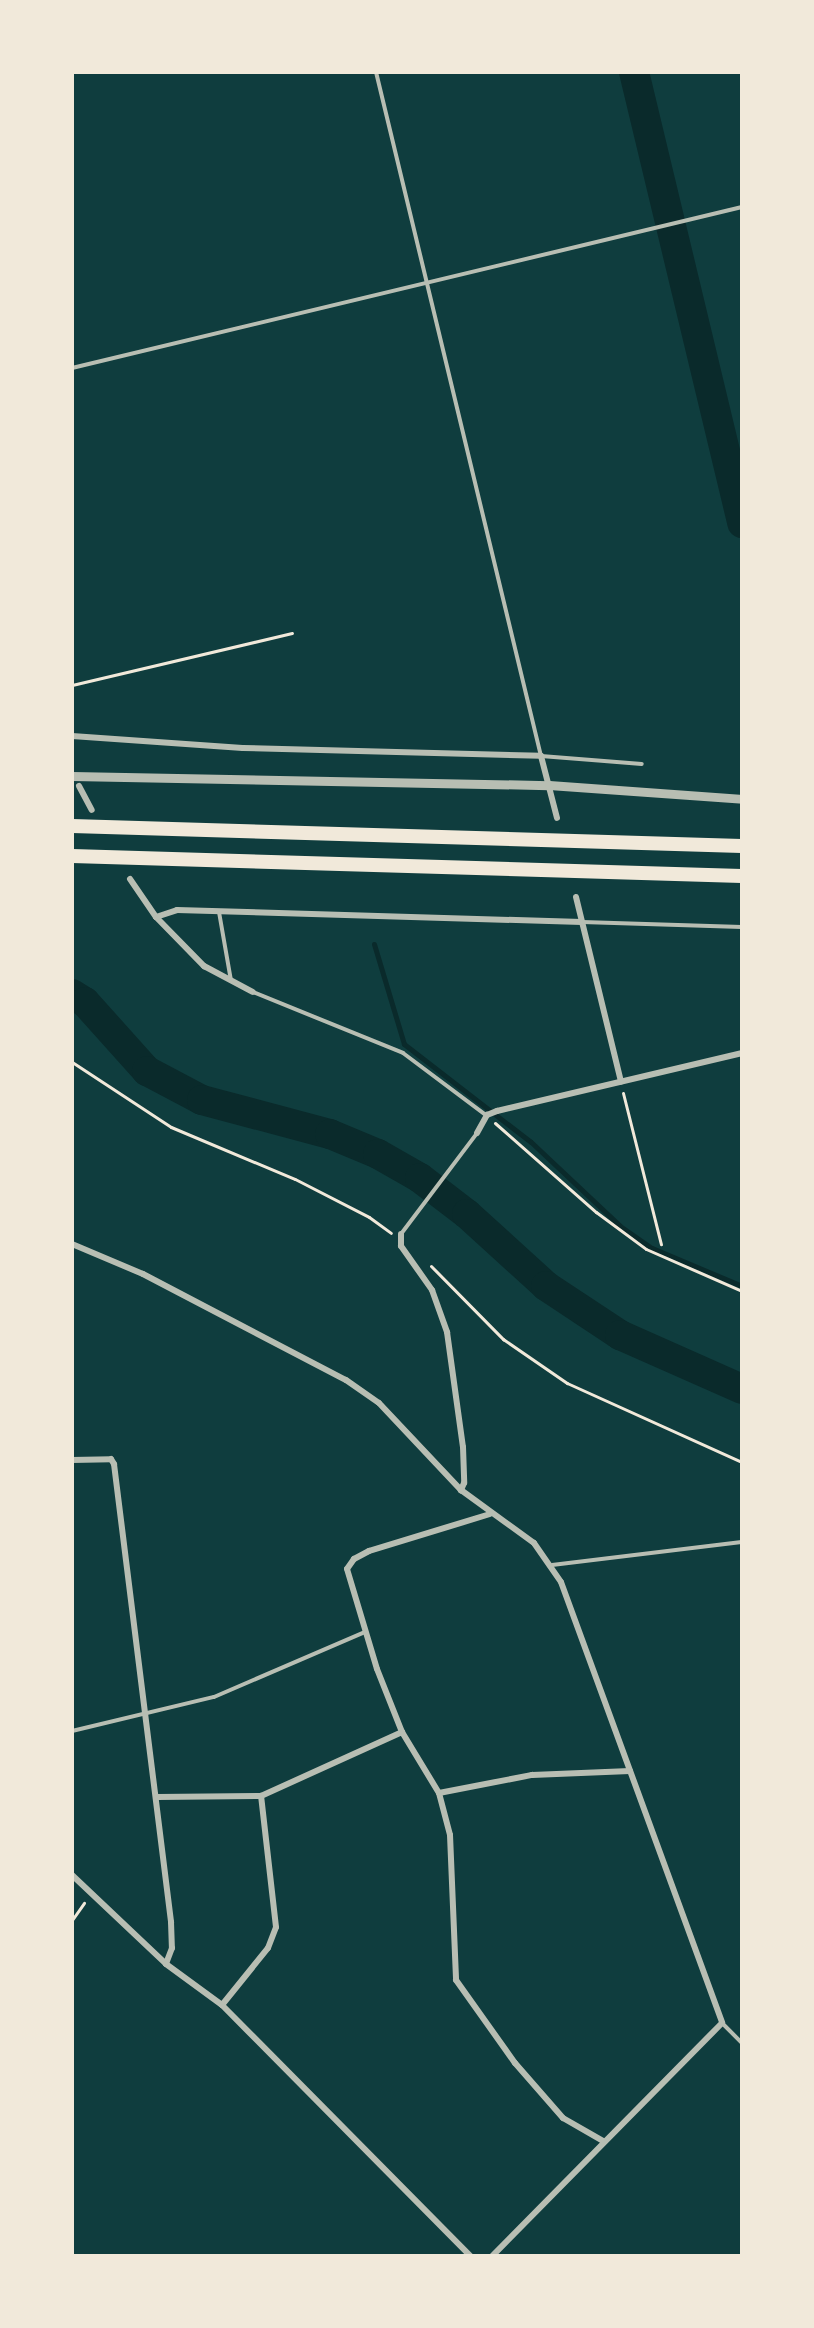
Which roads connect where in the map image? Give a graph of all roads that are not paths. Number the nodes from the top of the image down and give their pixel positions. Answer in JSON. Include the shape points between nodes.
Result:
{"nodes":[{"id":1,"x":376,"y":72,"type":"edge"},
{"id":2,"x":742,"y":207,"type":"edge"},
{"id":3,"x":426,"y":283,"type":"junction"},
{"id":4,"x":72,"y":368,"type":"edge"},
{"id":5,"x":72,"y":736,"type":"edge"},
{"id":6,"x":541,"y":756,"type":"junction"},
{"id":7,"x":642,"y":764,"type":"dead end"},
{"id":8,"x":72,"y":776,"type":"edge"},
{"id":9,"x":549,"y":785,"type":"junction"},
{"id":10,"x":79,"y":786,"type":"dead end"},
{"id":11,"x":742,"y":799,"type":"edge"},
{"id":12,"x":92,"y":810,"type":"dead end"},
{"id":13,"x":557,"y":818,"type":"dead end"},
{"id":14,"x":72,"y":826,"type":"edge"},
{"id":15,"x":742,"y":846,"type":"edge"},
{"id":16,"x":72,"y":856,"type":"edge"},
{"id":17,"x":742,"y":876,"type":"edge"},
{"id":18,"x":130,"y":879,"type":"dead end"},
{"id":19,"x":576,"y":897,"type":"dead end"},
{"id":20,"x":219,"y":911,"type":"junction"},
{"id":21,"x":156,"y":916,"type":"junction"},
{"id":22,"x":582,"y":922,"type":"junction"},
{"id":23,"x":742,"y":927,"type":"edge"},
{"id":24,"x":231,"y":982,"type":"junction"},
{"id":25,"x":253,"y":992,"type":"joint"},
{"id":26,"x":742,"y":1053,"type":"edge"},
{"id":27,"x":621,"y":1082,"type":"junction"},
{"id":28,"x":487,"y":1116,"type":"junction"},
{"id":29,"x":477,"y":1133,"type":"joint"},
{"id":30,"x":401,"y":1234,"type":"joint"},
{"id":31,"x":72,"y":1244,"type":"edge"},
{"id":32,"x":72,"y":1460,"type":"edge"},
{"id":33,"x":461,"y":1490,"type":"junction"},
{"id":34,"x":490,"y":1514,"type":"junction"},
{"id":35,"x":742,"y":1542,"type":"edge"},
{"id":36,"x":552,"y":1565,"type":"junction"},
{"id":37,"x":365,"y":1632,"type":"junction"},
{"id":38,"x":145,"y":1714,"type":"junction"},
{"id":39,"x":72,"y":1731,"type":"edge"},
{"id":40,"x":402,"y":1732,"type":"junction"},
{"id":41,"x":630,"y":1771,"type":"junction"},
{"id":42,"x":439,"y":1793,"type":"junction"},
{"id":43,"x":261,"y":1796,"type":"junction"},
{"id":44,"x":157,"y":1797,"type":"junction"},
{"id":45,"x":72,"y":1875,"type":"edge"},
{"id":46,"x":166,"y":1964,"type":"junction"},
{"id":47,"x":222,"y":2005,"type":"junction"},
{"id":48,"x":722,"y":2023,"type":"junction"},
{"id":49,"x":742,"y":2043,"type":"edge"},
{"id":50,"x":603,"y":2141,"type":"junction"},
{"id":51,"x":470,"y":2256,"type":"edge"},
{"id":52,"x":492,"y":2256,"type":"edge"}],
"edges":[{"from":1,"to":3,"type":"lane"},
{"from":2,"to":3,"type":"lane"},
{"from":3,"to":4,"type":"lane"},
{"from":3,"to":6,"type":"lane"},
{"from":5,"to":6,"type":"street","via":[[243,748]]},
{"from":6,"to":7,"type":"lane"},
{"from":6,"to":9,"type":"street"},
{"from":8,"to":9,"type":"street"},
{"from":9,"to":11,"type":"street"},
{"from":9,"to":13,"type":"street"},
{"from":10,"to":12,"type":"street"},
{"from":14,"to":15,"type":"highway"},
{"from":16,"to":17,"type":"highway"},
{"from":18,"to":21,"type":"street"},
{"from":19,"to":22,"type":"street"},
{"from":20,"to":21,"type":"street","via":[[177,910]]},
{"from":20,"to":22,"type":"street"},
{"from":20,"to":24,"type":"lane"},
{"from":21,"to":24,"type":"street","via":[[204,966]]},
{"from":22,"to":23,"type":"lane"},
{"from":22,"to":27,"type":"street"},
{"from":24,"to":25,"type":"street"},
{"from":25,"to":28,"type":"lane","via":[[403,1053]]},
{"from":26,"to":27,"type":"street"},
{"from":27,"to":28,"type":"street"},
{"from":28,"to":29,"type":"street"},
{"from":29,"to":30,"type":"lane"},
{"from":30,"to":33,"type":"street","via":[[401,1246],[432,1290],[447,1332],[463,1447]]},
{"from":31,"to":33,"type":"street","via":[[143,1274],[346,1380],[379,1403]]},
{"from":32,"to":38,"type":"street","via":[[111,1459],[114,1464]]},
{"from":33,"to":34,"type":"street"},
{"from":34,"to":36,"type":"street","via":[[527,1537]]},
{"from":34,"to":37,"type":"street","via":[[354,1558],[347,1569]]},
{"from":35,"to":36,"type":"lane"},
{"from":36,"to":41,"type":"street"},
{"from":37,"to":38,"type":"lane","via":[[214,1697]]},
{"from":37,"to":40,"type":"street"},
{"from":38,"to":39,"type":"lane"},
{"from":38,"to":44,"type":"street"},
{"from":40,"to":42,"type":"street"},
{"from":40,"to":43,"type":"street"},
{"from":41,"to":42,"type":"street","via":[[532,1774]]},
{"from":41,"to":48,"type":"street"},
{"from":42,"to":50,"type":"street","via":[[450,1835],[456,1980],[508,2055],[563,2118]]},
{"from":43,"to":44,"type":"street"},
{"from":43,"to":47,"type":"street","via":[[276,1926],[268,1948]]},
{"from":44,"to":46,"type":"street","via":[[172,1948]]},
{"from":45,"to":46,"type":"street"},
{"from":46,"to":47,"type":"street"},
{"from":47,"to":51,"type":"street"},
{"from":48,"to":49,"type":"lane"},
{"from":48,"to":50,"type":"street"},
{"from":50,"to":52,"type":"street"}]}
